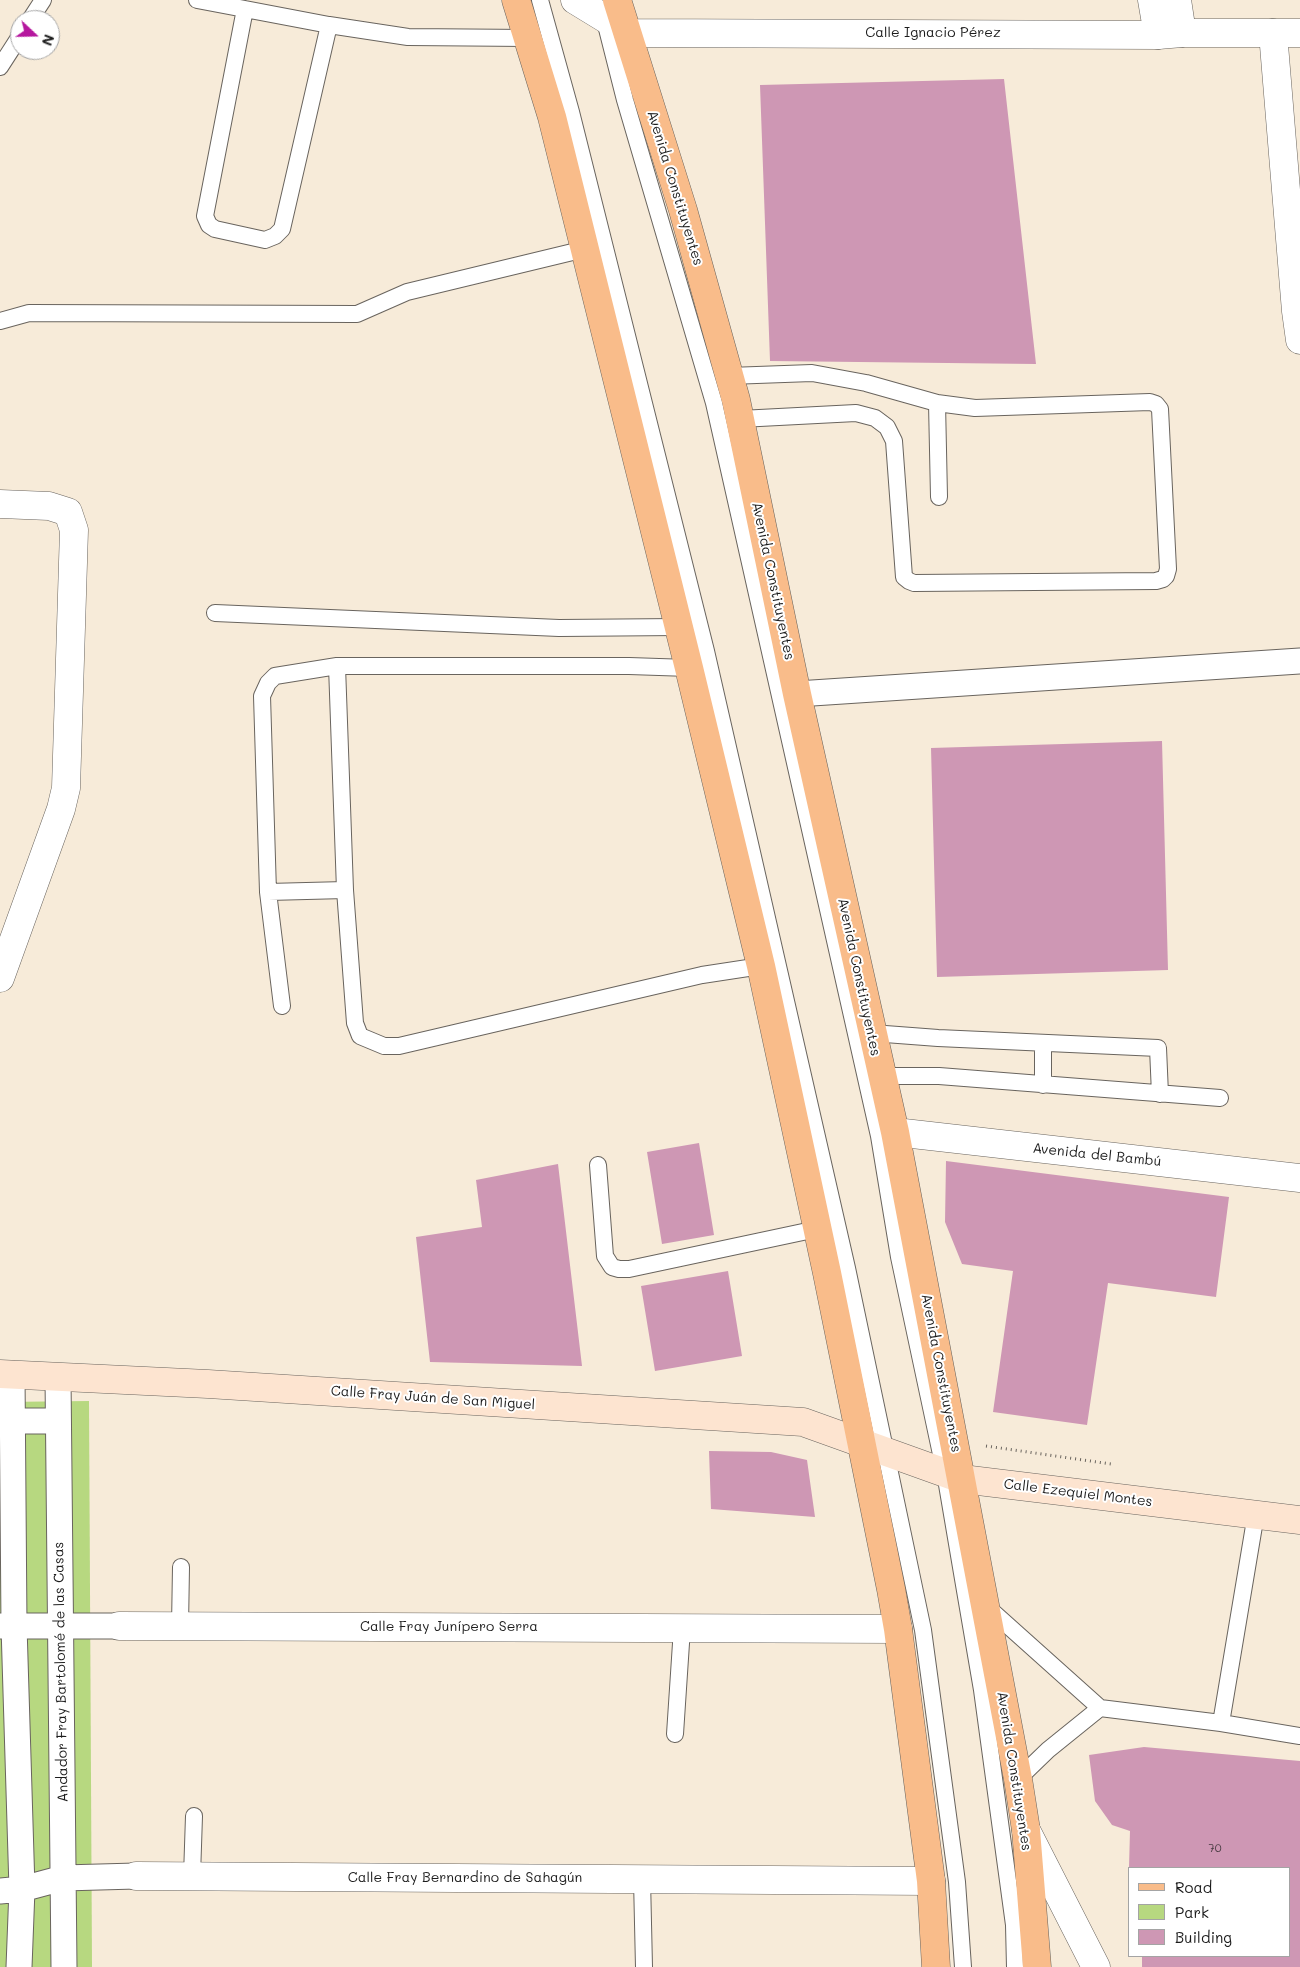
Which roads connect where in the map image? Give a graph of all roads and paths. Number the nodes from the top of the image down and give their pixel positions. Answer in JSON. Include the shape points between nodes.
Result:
{"nodes":[{"id":1,"x":198,"y":0,"type":"edge"},
{"id":2,"x":516,"y":0,"type":"edge"},
{"id":3,"x":540,"y":0,"type":"edge"},
{"id":4,"x":575,"y":0,"type":"edge"},
{"id":5,"x":1152,"y":0,"type":"edge"},
{"id":6,"x":1177,"y":0,"type":"edge"},
{"id":7,"x":606,"y":6,"type":"edge"},
{"id":8,"x":245,"y":9,"type":"junction"},
{"id":9,"x":329,"y":25,"type":"junction"},
{"id":10,"x":629,"y":32,"type":"junction"},
{"id":11,"x":1273,"y":33,"type":"junction"},
{"id":12,"x":1300,"y":33,"type":"edge"},
{"id":13,"x":1170,"y":34,"type":"junction"},
{"id":14,"x":528,"y":38,"type":"junction"},
{"id":15,"x":10,"y":52,"type":"edge"},
{"id":16,"x":0,"y":67,"type":"edge"},
{"id":17,"x":584,"y":249,"type":"junction"},
{"id":18,"x":1298,"y":311,"type":"edge"},
{"id":19,"x":0,"y":321,"type":"edge"},
{"id":20,"x":1300,"y":340,"type":"edge"},
{"id":21,"x":729,"y":376,"type":"junction"},
{"id":22,"x":937,"y":403,"type":"junction"},
{"id":23,"x":740,"y":419,"type":"junction"},
{"id":24,"x":939,"y":497,"type":"dead end"},
{"id":25,"x":0,"y":504,"type":"edge"},
{"id":26,"x":215,"y":613,"type":"dead end"},
{"id":27,"x":679,"y":627,"type":"junction"},
{"id":28,"x":1300,"y":661,"type":"edge"},
{"id":29,"x":337,"y":666,"type":"junction"},
{"id":30,"x":689,"y":668,"type":"junction"},
{"id":31,"x":797,"y":694,"type":"junction"},
{"id":32,"x":345,"y":890,"type":"junction"},
{"id":33,"x":268,"y":892,"type":"junction"},
{"id":34,"x":761,"y":966,"type":"junction"},
{"id":35,"x":0,"y":978,"type":"edge"},
{"id":36,"x":282,"y":1006,"type":"dead end"},
{"id":37,"x":872,"y":1033,"type":"junction"},
{"id":38,"x":1043,"y":1043,"type":"junction"},
{"id":39,"x":881,"y":1076,"type":"junction"},
{"id":40,"x":1044,"y":1085,"type":"junction"},
{"id":41,"x":1160,"y":1094,"type":"junction"},
{"id":42,"x":1220,"y":1098,"type":"dead end"},
{"id":43,"x":894,"y":1132,"type":"junction"},
{"id":44,"x":598,"y":1165,"type":"dead end"},
{"id":45,"x":1300,"y":1178,"type":"edge"},
{"id":46,"x":817,"y":1229,"type":"junction"},
{"id":47,"x":6,"y":1374,"type":"edge"},
{"id":48,"x":58,"y":1377,"type":"junction"},
{"id":49,"x":12,"y":1421,"type":"junction"},
{"id":50,"x":58,"y":1421,"type":"junction"},
{"id":51,"x":874,"y":1447,"type":"junction"},
{"id":52,"x":953,"y":1476,"type":"junction"},
{"id":53,"x":1256,"y":1514,"type":"junction"},
{"id":54,"x":1300,"y":1520,"type":"edge"},
{"id":55,"x":181,"y":1567,"type":"dead end"},
{"id":56,"x":984,"y":1603,"type":"junction"},
{"id":57,"x":7,"y":1626,"type":"edge"},
{"id":58,"x":60,"y":1626,"type":"junction"},
{"id":59,"x":119,"y":1626,"type":"joint"},
{"id":60,"x":180,"y":1626,"type":"junction"},
{"id":61,"x":682,"y":1628,"type":"junction"},
{"id":62,"x":898,"y":1629,"type":"junction"},
{"id":63,"x":1100,"y":1708,"type":"junction"},
{"id":64,"x":1221,"y":1723,"type":"junction"},
{"id":65,"x":675,"y":1734,"type":"dead end"},
{"id":66,"x":1300,"y":1736,"type":"edge"},
{"id":67,"x":1018,"y":1779,"type":"junction"},
{"id":68,"x":194,"y":1816,"type":"dead end"},
{"id":69,"x":1026,"y":1830,"type":"junction"},
{"id":70,"x":136,"y":1876,"type":"joint"},
{"id":71,"x":192,"y":1876,"type":"junction"},
{"id":72,"x":63,"y":1878,"type":"junction"},
{"id":73,"x":642,"y":1879,"type":"junction"},
{"id":74,"x":931,"y":1881,"type":"junction"},
{"id":75,"x":11,"y":1890,"type":"edge"},
{"id":76,"x":19,"y":1967,"type":"edge"},
{"id":77,"x":64,"y":1967,"type":"edge"},
{"id":78,"x":644,"y":1967,"type":"edge"},
{"id":79,"x":936,"y":1967,"type":"edge"},
{"id":80,"x":963,"y":1967,"type":"edge"},
{"id":81,"x":1015,"y":1967,"type":"edge"},
{"id":82,"x":1037,"y":1967,"type":"edge"},
{"id":83,"x":1096,"y":1967,"type":"edge"}],
"edges":[{"from":1,"to":8,"type":"lane"},
{"from":2,"to":14,"type":"main road"},
{"from":3,"to":51,"type":"lane","via":[[706,651],[847,1268]]},
{"from":4,"to":7,"type":"street"},
{"from":5,"to":13,"type":"street"},
{"from":6,"to":13,"type":"street"},
{"from":7,"to":10,"type":"main road","name":"Avenida Constituyentes"},
{"from":7,"to":52,"type":"lane","via":[[625,100],[714,403],[879,1136],[899,1257]]},
{"from":8,"to":9,"type":"lane"},
{"from":8,"to":9,"type":"lane","via":[[205,216],[215,229],[265,240],[282,229]]},
{"from":9,"to":14,"type":"lane","via":[[408,37]]},
{"from":10,"to":13,"type":"street","name":"Calle Ignacio Pérez"},
{"from":10,"to":21,"type":"main road","name":"Avenida Constituyentes"},
{"from":11,"to":12,"type":"street","name":"Calle Ignacio Pérez"},
{"from":11,"to":13,"type":"street","name":"Calle Ignacio Pérez"},
{"from":11,"to":18,"type":"street"},
{"from":14,"to":17,"type":"main road","via":[[552,117]]},
{"from":15,"to":16,"type":"lane"},
{"from":17,"to":19,"type":"lane","via":[[407,292],[357,314],[29,313]]},
{"from":17,"to":27,"type":"main road"},
{"from":18,"to":20,"type":"street"},
{"from":21,"to":22,"type":"lane","via":[[812,373],[866,383]]},
{"from":21,"to":23,"type":"main road","name":"Avenida Constituyentes"},
{"from":22,"to":23,"type":"lane","via":[[975,408],[1156,404],[1160,409],[1166,576],[1156,581],[914,583],[904,577],[894,442],[886,426],[875,418],[856,413]]},
{"from":22,"to":24,"type":"lane"},
{"from":23,"to":31,"type":"main road","name":"Avenida Constituyentes"},
{"from":25,"to":35,"type":"street","via":[[49,506],[68,512],[74,530],[66,788]]},
{"from":26,"to":27,"type":"lane","via":[[558,628]]},
{"from":27,"to":30,"type":"main road"},
{"from":28,"to":31,"type":"street"},
{"from":29,"to":30,"type":"lane"},
{"from":29,"to":32,"type":"lane"},
{"from":29,"to":33,"type":"lane","via":[[275,676],[262,696]]},
{"from":30,"to":34,"type":"main road"},
{"from":31,"to":37,"type":"main road","name":"Avenida Constituyentes"},
{"from":32,"to":33,"type":"lane"},
{"from":32,"to":34,"type":"lane","via":[[355,1023],[360,1036],[384,1046],[399,1046],[702,975]]},
{"from":33,"to":36,"type":"lane"},
{"from":34,"to":46,"type":"main road"},
{"from":37,"to":38,"type":"lane"},
{"from":37,"to":39,"type":"main road","name":"Avenida Constituyentes"},
{"from":38,"to":40,"type":"lane"},
{"from":38,"to":41,"type":"lane","via":[[1158,1048]]},
{"from":39,"to":40,"type":"lane","via":[[939,1076]]},
{"from":39,"to":43,"type":"main road","name":"Avenida Constituyentes"},
{"from":40,"to":41,"type":"lane"},
{"from":41,"to":42,"type":"lane"},
{"from":43,"to":45,"type":"street","name":"Avenida del Bambú"},
{"from":43,"to":52,"type":"main road","name":"Avenida Constituyentes"},
{"from":44,"to":46,"type":"lane","via":[[606,1256],[612,1267],[629,1269]]},
{"from":46,"to":51,"type":"main road"},
{"from":47,"to":48,"type":"main road","name":"Calle Fray Juán de San Miguel"},
{"from":47,"to":49,"type":"street"},
{"from":48,"to":50,"type":"street","name":"Andador Fray Bartolomé de las Casas"},
{"from":48,"to":51,"type":"main road","name":"Calle Fray Juán de San Miguel","via":[[803,1422]]},
{"from":49,"to":50,"type":"street"},
{"from":49,"to":57,"type":"street"},
{"from":50,"to":58,"type":"street","name":"Andador Fray Bartolomé de las Casas"},
{"from":51,"to":52,"type":"main road","name":"Calle Ezequiel Montes"},
{"from":51,"to":62,"type":"main road"},
{"from":51,"to":80,"type":"lane","via":[[923,1630],[957,1882]]},
{"from":52,"to":53,"type":"main road","name":"Calle Ezequiel Montes"},
{"from":52,"to":56,"type":"main road","name":"Avenida Constituyentes"},
{"from":52,"to":81,"type":"lane","via":[[1014,1924]]},
{"from":53,"to":54,"type":"main road","name":"Calle Ezequiel Montes"},
{"from":53,"to":64,"type":"lane"},
{"from":55,"to":60,"type":"lane"},
{"from":56,"to":63,"type":"lane"},
{"from":56,"to":67,"type":"main road","name":"Avenida Constituyentes"},
{"from":57,"to":58,"type":"street","name":"Calle Fray Junípero Serra"},
{"from":57,"to":75,"type":"street"},
{"from":58,"to":59,"type":"street","name":"Calle Fray Junípero Serra"},
{"from":58,"to":72,"type":"street","name":"Andador Fray Bartolomé de las Casas"},
{"from":59,"to":60,"type":"street","name":"Calle Fray Junípero Serra"},
{"from":60,"to":61,"type":"street","name":"Calle Fray Junípero Serra"},
{"from":61,"to":62,"type":"street","name":"Calle Fray Junípero Serra"},
{"from":61,"to":65,"type":"lane"},
{"from":62,"to":74,"type":"main road"},
{"from":63,"to":64,"type":"lane"},
{"from":63,"to":67,"type":"lane"},
{"from":64,"to":66,"type":"lane"},
{"from":67,"to":69,"type":"main road","name":"Avenida Constituyentes"},
{"from":68,"to":71,"type":"lane"},
{"from":69,"to":82,"type":"main road","name":"Avenida Constituyentes"},
{"from":69,"to":83,"type":"street"},
{"from":70,"to":71,"type":"street","name":"Calle Fray Bernardino de Sahagún"},
{"from":70,"to":72,"type":"street","name":"Calle Fray Bernardino de Sahagún"},
{"from":71,"to":73,"type":"street","name":"Calle Fray Bernardino de Sahagún"},
{"from":72,"to":75,"type":"street","name":"Calle Fray Bernardino de Sahagún"},
{"from":72,"to":77,"type":"street","name":"Andador Fray Bartolomé de las Casas"},
{"from":73,"to":74,"type":"street","name":"Calle Fray Bernardino de Sahagún"},
{"from":73,"to":78,"type":"lane"},
{"from":74,"to":79,"type":"main road"},
{"from":75,"to":76,"type":"street"}]}
